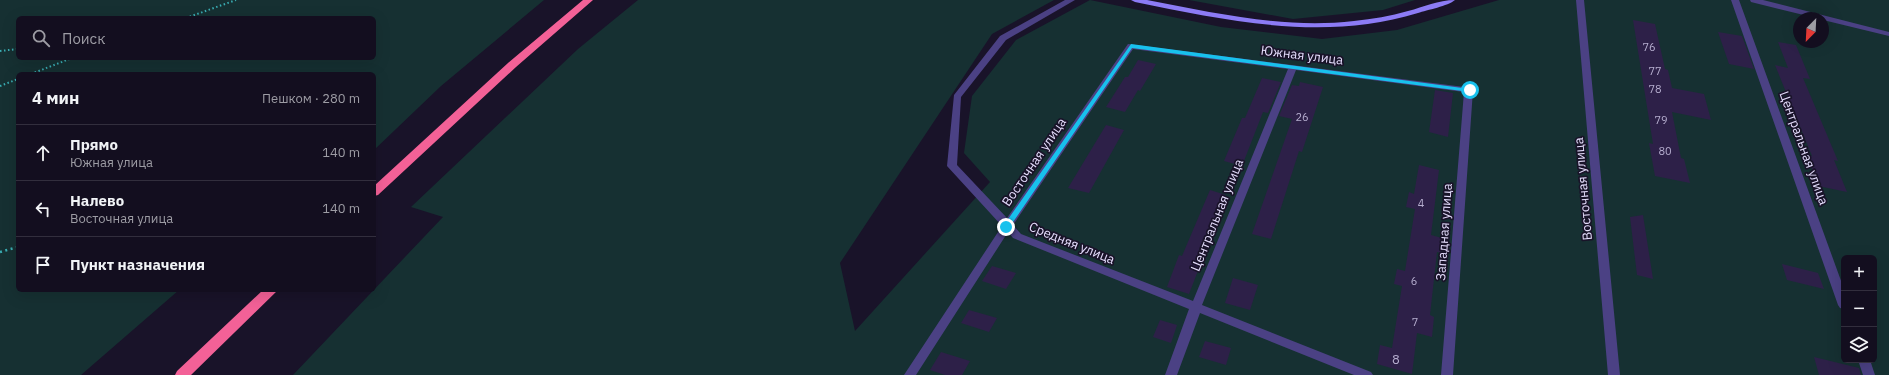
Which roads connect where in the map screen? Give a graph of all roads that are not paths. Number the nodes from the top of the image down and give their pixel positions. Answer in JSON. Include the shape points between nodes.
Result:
{"nodes":[{"id":1,"x":588,"y":0,"type":"edge"},
{"id":2,"x":1071,"y":0,"type":"edge"},
{"id":3,"x":1135,"y":0,"type":"edge"},
{"id":4,"x":1450,"y":0,"type":"edge"},
{"id":5,"x":1580,"y":0,"type":"edge"},
{"id":6,"x":1735,"y":0,"type":"edge"},
{"id":7,"x":1754,"y":0,"type":"edge"},
{"id":8,"x":1889,"y":34,"type":"edge"},
{"id":9,"x":1131,"y":46,"type":"joint"},
{"id":10,"x":1293,"y":67,"type":"junction"},
{"id":11,"x":1470,"y":90,"type":"joint"},
{"id":12,"x":376,"y":190,"type":"edge"},
{"id":13,"x":1006,"y":227,"type":"junction"},
{"id":14,"x":269,"y":292,"type":"edge"},
{"id":15,"x":1841,"y":297,"type":"edge"},
{"id":16,"x":1196,"y":307,"type":"junction"},
{"id":17,"x":1865,"y":363,"type":"edge"},
{"id":18,"x":182,"y":375,"type":"edge"},
{"id":19,"x":910,"y":375,"type":"edge"},
{"id":20,"x":1171,"y":375,"type":"edge"},
{"id":21,"x":1367,"y":375,"type":"edge"},
{"id":22,"x":1447,"y":375,"type":"edge"},
{"id":23,"x":1614,"y":375,"type":"edge"},
{"id":24,"x":1869,"y":375,"type":"edge"}],
"edges":[{"from":1,"to":12,"type":"highway","via":[[512,65]]},
{"from":2,"to":13,"type":"street","name":"Средняя улица","via":[[1004,38],[957,97],[952,166]]},
{"from":3,"to":4,"type":"main road","via":[[1241,20],[1327,25],[1371,22],[1409,14]]},
{"from":5,"to":23,"type":"street","name":"Восточная улица"},
{"from":6,"to":15,"type":"street","name":"Центральная улица"},
{"from":7,"to":8,"type":"street"},
{"from":9,"to":10,"type":"street","name":"Южная улица"},
{"from":9,"to":13,"type":"street","name":"Восточная улица"},
{"from":10,"to":11,"type":"street","name":"Южная улица"},
{"from":10,"to":16,"type":"street","name":"Центральная улица"},
{"from":11,"to":22,"type":"street","name":"Западная улица"},
{"from":13,"to":16,"type":"street","name":"Средняя улица","via":[[1017,236]]},
{"from":13,"to":19,"type":"street","name":"Восточная улица"},
{"from":14,"to":18,"type":"highway"},
{"from":16,"to":20,"type":"street","name":"Центральная улица"},
{"from":16,"to":21,"type":"street","name":"Средняя улица"},
{"from":17,"to":24,"type":"street"}]}
